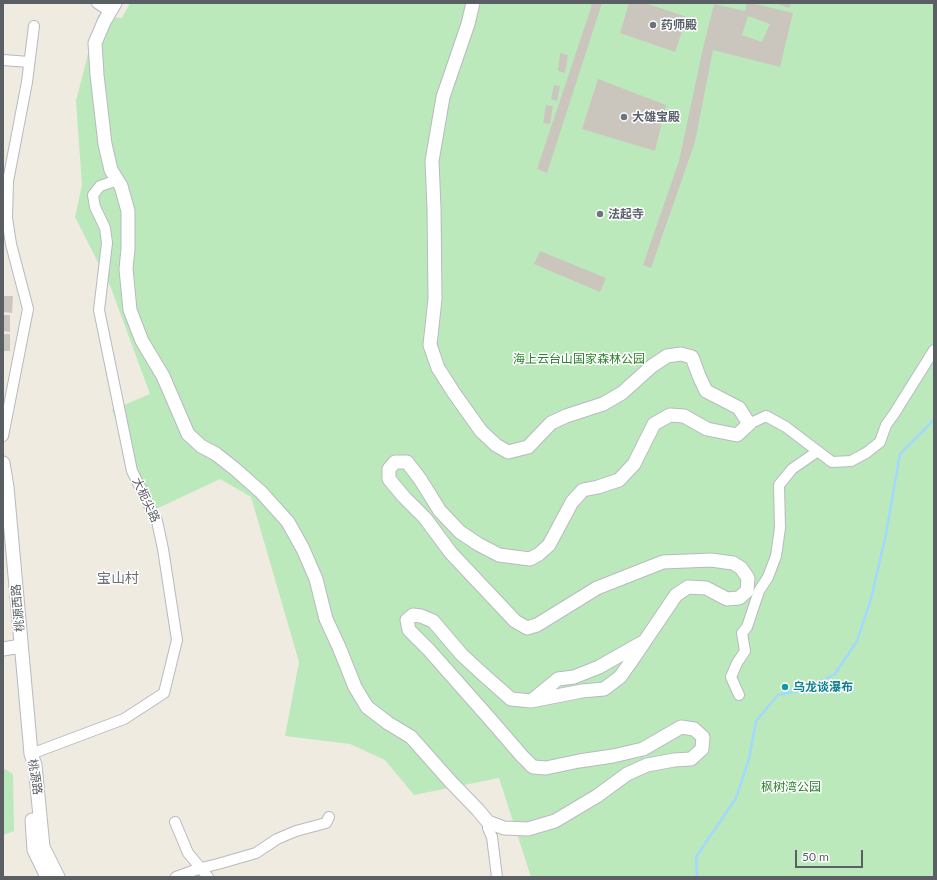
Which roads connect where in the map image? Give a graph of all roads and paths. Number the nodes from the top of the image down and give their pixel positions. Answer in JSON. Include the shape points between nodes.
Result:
{"nodes":[{"id":1,"x":97,"y":3,"type":"edge"},
{"id":2,"x":473,"y":3,"type":"edge"},
{"id":3,"x":112,"y":8,"type":"edge"},
{"id":4,"x":34,"y":26,"type":"dead end"},
{"id":5,"x":3,"y":60,"type":"edge"},
{"id":6,"x":29,"y":62,"type":"junction"},
{"id":7,"x":118,"y":180,"type":"junction"},
{"id":8,"x":5,"y":194,"type":"edge"},
{"id":9,"x":934,"y":350,"type":"edge"},
{"id":10,"x":748,"y":424,"type":"junction"},
{"id":11,"x":3,"y":436,"type":"edge"},
{"id":12,"x":818,"y":451,"type":"junction"},
{"id":13,"x":3,"y":463,"type":"edge"},
{"id":14,"x":645,"y":642,"type":"junction"},
{"id":15,"x":21,"y":646,"type":"junction"},
{"id":16,"x":3,"y":649,"type":"edge"},
{"id":17,"x":740,"y":695,"type":"dead end"},
{"id":18,"x":531,"y":700,"type":"junction"},
{"id":19,"x":32,"y":754,"type":"junction"},
{"id":20,"x":329,"y":817,"type":"dead end"},
{"id":21,"x":175,"y":822,"type":"dead end"},
{"id":22,"x":488,"y":822,"type":"junction"},
{"id":23,"x":201,"y":868,"type":"junction"},
{"id":24,"x":47,"y":877,"type":"edge"},
{"id":25,"x":58,"y":877,"type":"edge"},
{"id":26,"x":176,"y":877,"type":"edge"},
{"id":27,"x":208,"y":877,"type":"edge"},
{"id":28,"x":497,"y":877,"type":"edge"}],
"edges":[{"from":1,"to":3,"type":"street"},
{"from":2,"to":10,"type":"street","via":[[443,97],[432,161],[435,299],[430,345],[438,368],[481,431],[508,452],[528,447],[551,423],[603,404],[666,356],[681,354],[692,356],[706,391],[739,408]]},
{"from":3,"to":7,"type":"street","via":[[95,43],[105,144],[111,170]]},
{"from":4,"to":6,"type":"street"},
{"from":5,"to":6,"type":"street"},
{"from":6,"to":8,"type":"street"},
{"from":7,"to":19,"type":"street","name":"大枙尖路","via":[[100,186],[93,195],[95,207],[105,228],[107,243],[99,310],[132,471],[157,521],[177,640],[164,693],[124,719]]},
{"from":7,"to":22,"type":"street","via":[[128,211],[126,269],[130,310],[142,341],[163,376],[188,434],[262,492],[288,522],[316,579],[326,619],[355,687],[367,707],[411,737]]},
{"from":8,"to":11,"type":"street","via":[[12,244],[28,309]]},
{"from":9,"to":12,"type":"street","via":[[886,425],[880,442],[866,454],[851,461],[832,462]]},
{"from":10,"to":12,"type":"street","via":[[766,416],[786,427]]},
{"from":10,"to":14,"type":"street","via":[[737,435],[707,429],[684,416],[670,415],[654,424],[634,464],[619,480],[583,490],[572,502],[549,546],[530,560],[499,555],[460,532],[440,511],[407,462],[395,462],[389,469],[389,479],[425,518],[451,553],[515,622],[527,628],[537,625],[597,588],[663,562],[711,560],[733,563],[741,568],[748,578],[747,591],[739,598],[727,599],[706,588],[688,587],[676,595]]},
{"from":12,"to":17,"type":"street","via":[[792,469],[779,485],[780,528],[776,556],[759,591],[747,627],[742,633],[745,651],[731,677]]},
{"from":13,"to":15,"type":"street","name":"桃源西路"},
{"from":14,"to":18,"type":"street","via":[[599,667],[574,677],[558,679]]},
{"from":14,"to":18,"type":"street","via":[[620,677],[604,689]]},
{"from":15,"to":16,"type":"street"},
{"from":15,"to":19,"type":"street","name":"桃源西路"},
{"from":18,"to":22,"type":"street","via":[[511,699],[462,655],[433,621],[421,616],[412,616],[407,620],[409,630],[533,767],[546,768],[643,749],[681,727],[694,729],[703,737],[702,749],[691,759],[647,765],[627,774],[597,796],[554,821],[528,829],[504,828]]},
{"from":19,"to":24,"type":"street","name":"桃源路","via":[[25,764],[34,850]]},
{"from":19,"to":25,"type":"street","name":"桃源路","via":[[43,847]]},
{"from":20,"to":23,"type":"street","via":[[326,823],[277,839],[256,853]]},
{"from":21,"to":23,"type":"street","via":[[188,852]]},
{"from":22,"to":28,"type":"street"},
{"from":23,"to":26,"type":"street"},
{"from":23,"to":27,"type":"street"}]}
